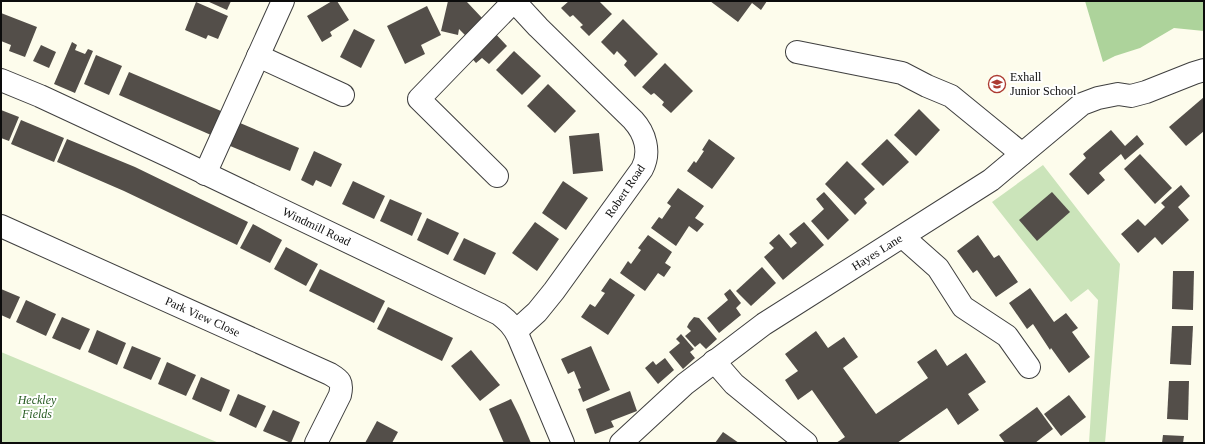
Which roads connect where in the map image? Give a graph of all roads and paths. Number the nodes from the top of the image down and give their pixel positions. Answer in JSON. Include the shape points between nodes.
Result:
{"nodes":[{"id":1,"x":283,"y":1,"type":"edge"},
{"id":2,"x":514,"y":1,"type":"edge"},
{"id":3,"x":797,"y":52,"type":"dead end"},
{"id":4,"x":258,"y":56,"type":"junction"},
{"id":5,"x":1204,"y":70,"type":"edge"},
{"id":6,"x":1,"y":80,"type":"edge"},
{"id":7,"x":343,"y":95,"type":"dead end"},
{"id":8,"x":1022,"y":154,"type":"junction"},
{"id":9,"x":205,"y":174,"type":"junction"},
{"id":10,"x":497,"y":176,"type":"dead end"},
{"id":11,"x":1,"y":226,"type":"edge"},
{"id":12,"x":903,"y":236,"type":"junction"},
{"id":13,"x":516,"y":331,"type":"junction"},
{"id":14,"x":714,"y":361,"type":"junction"},
{"id":15,"x":1030,"y":366,"type":"dead end"},
{"id":16,"x":316,"y":443,"type":"edge"},
{"id":17,"x":563,"y":443,"type":"edge"},
{"id":18,"x":621,"y":443,"type":"edge"},
{"id":19,"x":806,"y":443,"type":"edge"}],
"edges":[{"from":1,"to":4,"type":"street"},
{"from":2,"to":10,"type":"street","via":[[419,99]]},
{"from":2,"to":13,"type":"street","name":"Robert Road","via":[[633,120],[645,140],[646,153],[642,169],[554,291],[537,312]]},
{"from":3,"to":8,"type":"street","via":[[902,73],[951,96]]},
{"from":4,"to":7,"type":"street"},
{"from":4,"to":9,"type":"street"},
{"from":5,"to":8,"type":"street","name":"Hayes Lane","via":[[1146,92],[1131,96],[1118,94],[1082,104]]},
{"from":6,"to":9,"type":"street","name":"Windmill Road"},
{"from":8,"to":12,"type":"street","name":"Hayes Lane","via":[[991,180]]},
{"from":9,"to":13,"type":"street","name":"Windmill Road","via":[[498,314]]},
{"from":11,"to":16,"type":"street","name":"Park View Close","via":[[336,377],[340,381],[340,395]]},
{"from":12,"to":14,"type":"street","name":"Hayes Lane","via":[[764,324]]},
{"from":12,"to":15,"type":"street","via":[[938,268],[963,307],[1007,336]]},
{"from":13,"to":17,"type":"street","name":"Windmill Road"},
{"from":14,"to":18,"type":"street","name":"Hayes Lane","via":[[684,384]]},
{"from":14,"to":19,"type":"street","via":[[734,384]]}]}
